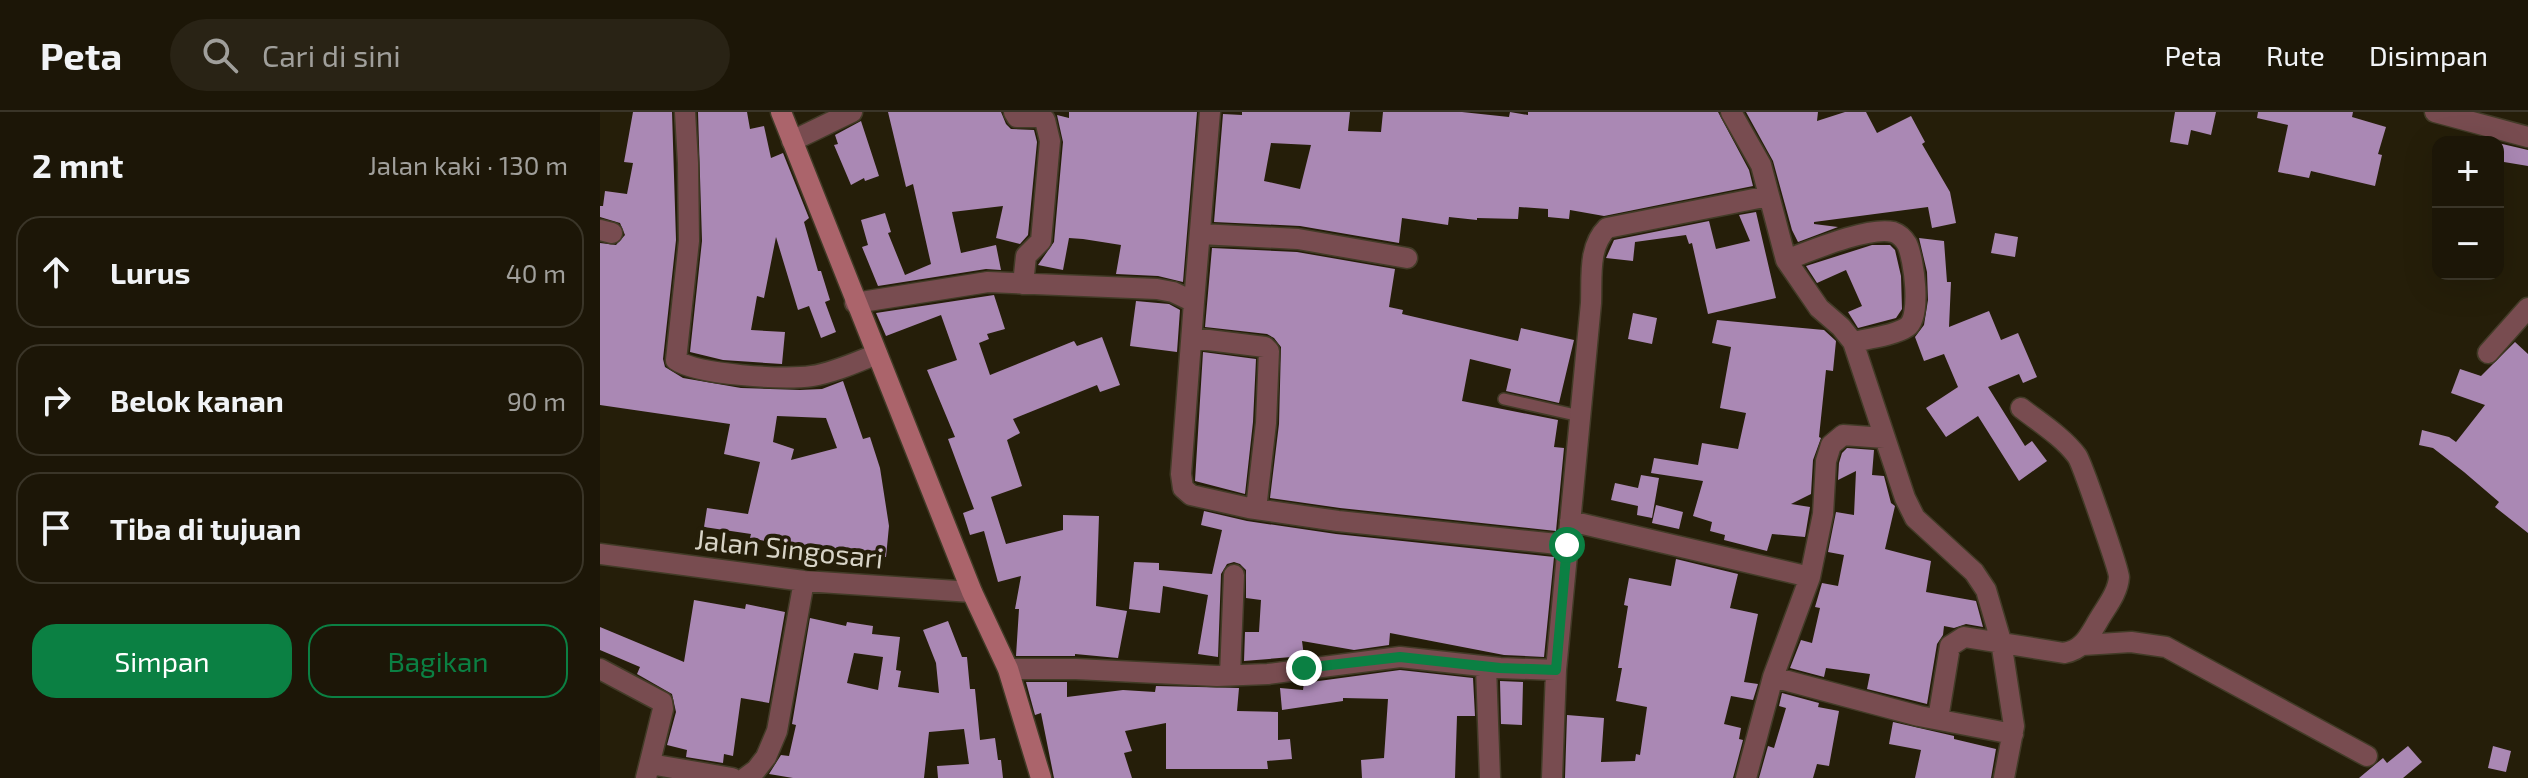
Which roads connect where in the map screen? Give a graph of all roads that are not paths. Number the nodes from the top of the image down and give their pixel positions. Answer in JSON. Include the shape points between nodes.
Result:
{"nodes":[{"id":1,"x":685,"y":112,"type":"edge"},
{"id":2,"x":781,"y":112,"type":"edge"},
{"id":3,"x":852,"y":112,"type":"edge"},
{"id":4,"x":1014,"y":112,"type":"edge"},
{"id":5,"x":1210,"y":112,"type":"edge"},
{"id":6,"x":1731,"y":112,"type":"edge"},
{"id":7,"x":2435,"y":112,"type":"edge"},
{"id":8,"x":2528,"y":137,"type":"edge"},
{"id":9,"x":792,"y":141,"type":"junction"},
{"id":10,"x":1762,"y":198,"type":"junction"},
{"id":11,"x":1200,"y":234,"type":"junction"},
{"id":12,"x":1407,"y":258,"type":"dead end"},
{"id":13,"x":1786,"y":260,"type":"junction"},
{"id":14,"x":1023,"y":284,"type":"junction"},
{"id":15,"x":1194,"y":302,"type":"junction"},
{"id":16,"x":855,"y":303,"type":"junction"},
{"id":17,"x":2528,"y":308,"type":"edge"},
{"id":18,"x":1192,"y":338,"type":"junction"},
{"id":19,"x":1853,"y":342,"type":"junction"},
{"id":20,"x":2488,"y":353,"type":"dead end"},
{"id":21,"x":877,"y":354,"type":"junction"},
{"id":22,"x":1504,"y":399,"type":"dead end"},
{"id":23,"x":2021,"y":408,"type":"dead end"},
{"id":24,"x":1580,"y":416,"type":"junction"},
{"id":25,"x":1885,"y":438,"type":"junction"},
{"id":26,"x":1256,"y":509,"type":"junction"},
{"id":27,"x":1570,"y":521,"type":"junction"},
{"id":28,"x":1567,"y":545,"type":"junction"},
{"id":29,"x":600,"y":554,"type":"edge"},
{"id":30,"x":1234,"y":575,"type":"dead end"},
{"id":31,"x":1810,"y":577,"type":"junction"},
{"id":32,"x":804,"y":581,"type":"junction"},
{"id":33,"x":972,"y":592,"type":"junction"},
{"id":34,"x":2001,"y":641,"type":"junction"},
{"id":35,"x":2083,"y":645,"type":"junction"},
{"id":36,"x":1486,"y":667,"type":"junction"},
{"id":37,"x":600,"y":669,"type":"edge"},
{"id":38,"x":1008,"y":669,"type":"junction"},
{"id":39,"x":1556,"y":670,"type":"junction"},
{"id":40,"x":1230,"y":675,"type":"junction"},
{"id":41,"x":1773,"y":677,"type":"junction"},
{"id":42,"x":1938,"y":719,"type":"junction"},
{"id":43,"x":2013,"y":734,"type":"junction"},
{"id":44,"x":2367,"y":756,"type":"dead end"},
{"id":45,"x":648,"y":771,"type":"edge"},
{"id":46,"x":732,"y":778,"type":"edge"},
{"id":47,"x":745,"y":778,"type":"edge"},
{"id":48,"x":1041,"y":778,"type":"edge"},
{"id":49,"x":1490,"y":778,"type":"edge"},
{"id":50,"x":1552,"y":778,"type":"edge"},
{"id":51,"x":1746,"y":778,"type":"edge"},
{"id":52,"x":2004,"y":778,"type":"edge"}],
"edges":[{"from":1,"to":21,"type":"street","via":[[689,241],[676,360],[771,378],[814,376]]},
{"from":2,"to":9,"type":"street"},
{"from":3,"to":9,"type":"street"},
{"from":4,"to":14,"type":"street","via":[[1017,117],[1045,120],[1050,141],[1041,241],[1026,256]]},
{"from":5,"to":11,"type":"street"},
{"from":6,"to":10,"type":"street","via":[[1761,165]]},
{"from":7,"to":8,"type":"street"},
{"from":9,"to":16,"type":"street"},
{"from":10,"to":13,"type":"street"},
{"from":10,"to":24,"type":"street","via":[[1607,228],[1596,238]]},
{"from":11,"to":12,"type":"street","via":[[1298,239]]},
{"from":11,"to":15,"type":"street"},
{"from":13,"to":19,"type":"street","via":[[1819,308]]},
{"from":13,"to":19,"type":"street","via":[[1878,232],[1901,236],[1908,245],[1916,300],[1913,321],[1906,328]]},
{"from":14,"to":15,"type":"street","via":[[1157,289]]},
{"from":14,"to":16,"type":"street","via":[[988,282]]},
{"from":15,"to":18,"type":"street"},
{"from":16,"to":21,"type":"street"},
{"from":17,"to":20,"type":"street"},
{"from":18,"to":26,"type":"street","via":[[1183,488],[1191,495]]},
{"from":18,"to":26,"type":"street","via":[[1269,351]]},
{"from":19,"to":25,"type":"street"},
{"from":21,"to":33,"type":"street"},
{"from":22,"to":24,"type":"lane"},
{"from":23,"to":35,"type":"street","via":[[2076,454],[2117,562],[2116,591]]},
{"from":24,"to":27,"type":"street"},
{"from":25,"to":31,"type":"street","via":[[1843,435],[1831,445]]},
{"from":25,"to":34,"type":"street","via":[[1915,518],[1974,572],[1986,590]]},
{"from":26,"to":28,"type":"street"},
{"from":27,"to":28,"type":"street"},
{"from":27,"to":31,"type":"street"},
{"from":28,"to":39,"type":"street"},
{"from":29,"to":32,"type":"street","name":"Jalan Singosari"},
{"from":30,"to":40,"type":"street"},
{"from":31,"to":41,"type":"street"},
{"from":32,"to":33,"type":"street","name":"Jalan Singosari"},
{"from":32,"to":47,"type":"street","via":[[777,731],[766,757]]},
{"from":33,"to":38,"type":"street"},
{"from":34,"to":35,"type":"street","via":[[2064,653]]},
{"from":34,"to":42,"type":"street","via":[[1964,637],[1950,646]]},
{"from":34,"to":43,"type":"street"},
{"from":35,"to":44,"type":"street","via":[[2131,642],[2166,647]]},
{"from":36,"to":39,"type":"street"},
{"from":36,"to":40,"type":"street","via":[[1400,657]]},
{"from":36,"to":49,"type":"street"},
{"from":37,"to":45,"type":"street","via":[[662,702]]},
{"from":38,"to":40,"type":"street"},
{"from":38,"to":48,"type":"street"},
{"from":39,"to":50,"type":"street"},
{"from":41,"to":42,"type":"street"},
{"from":41,"to":51,"type":"street"},
{"from":42,"to":43,"type":"street"},
{"from":43,"to":52,"type":"street"},
{"from":45,"to":46,"type":"street"}]}
